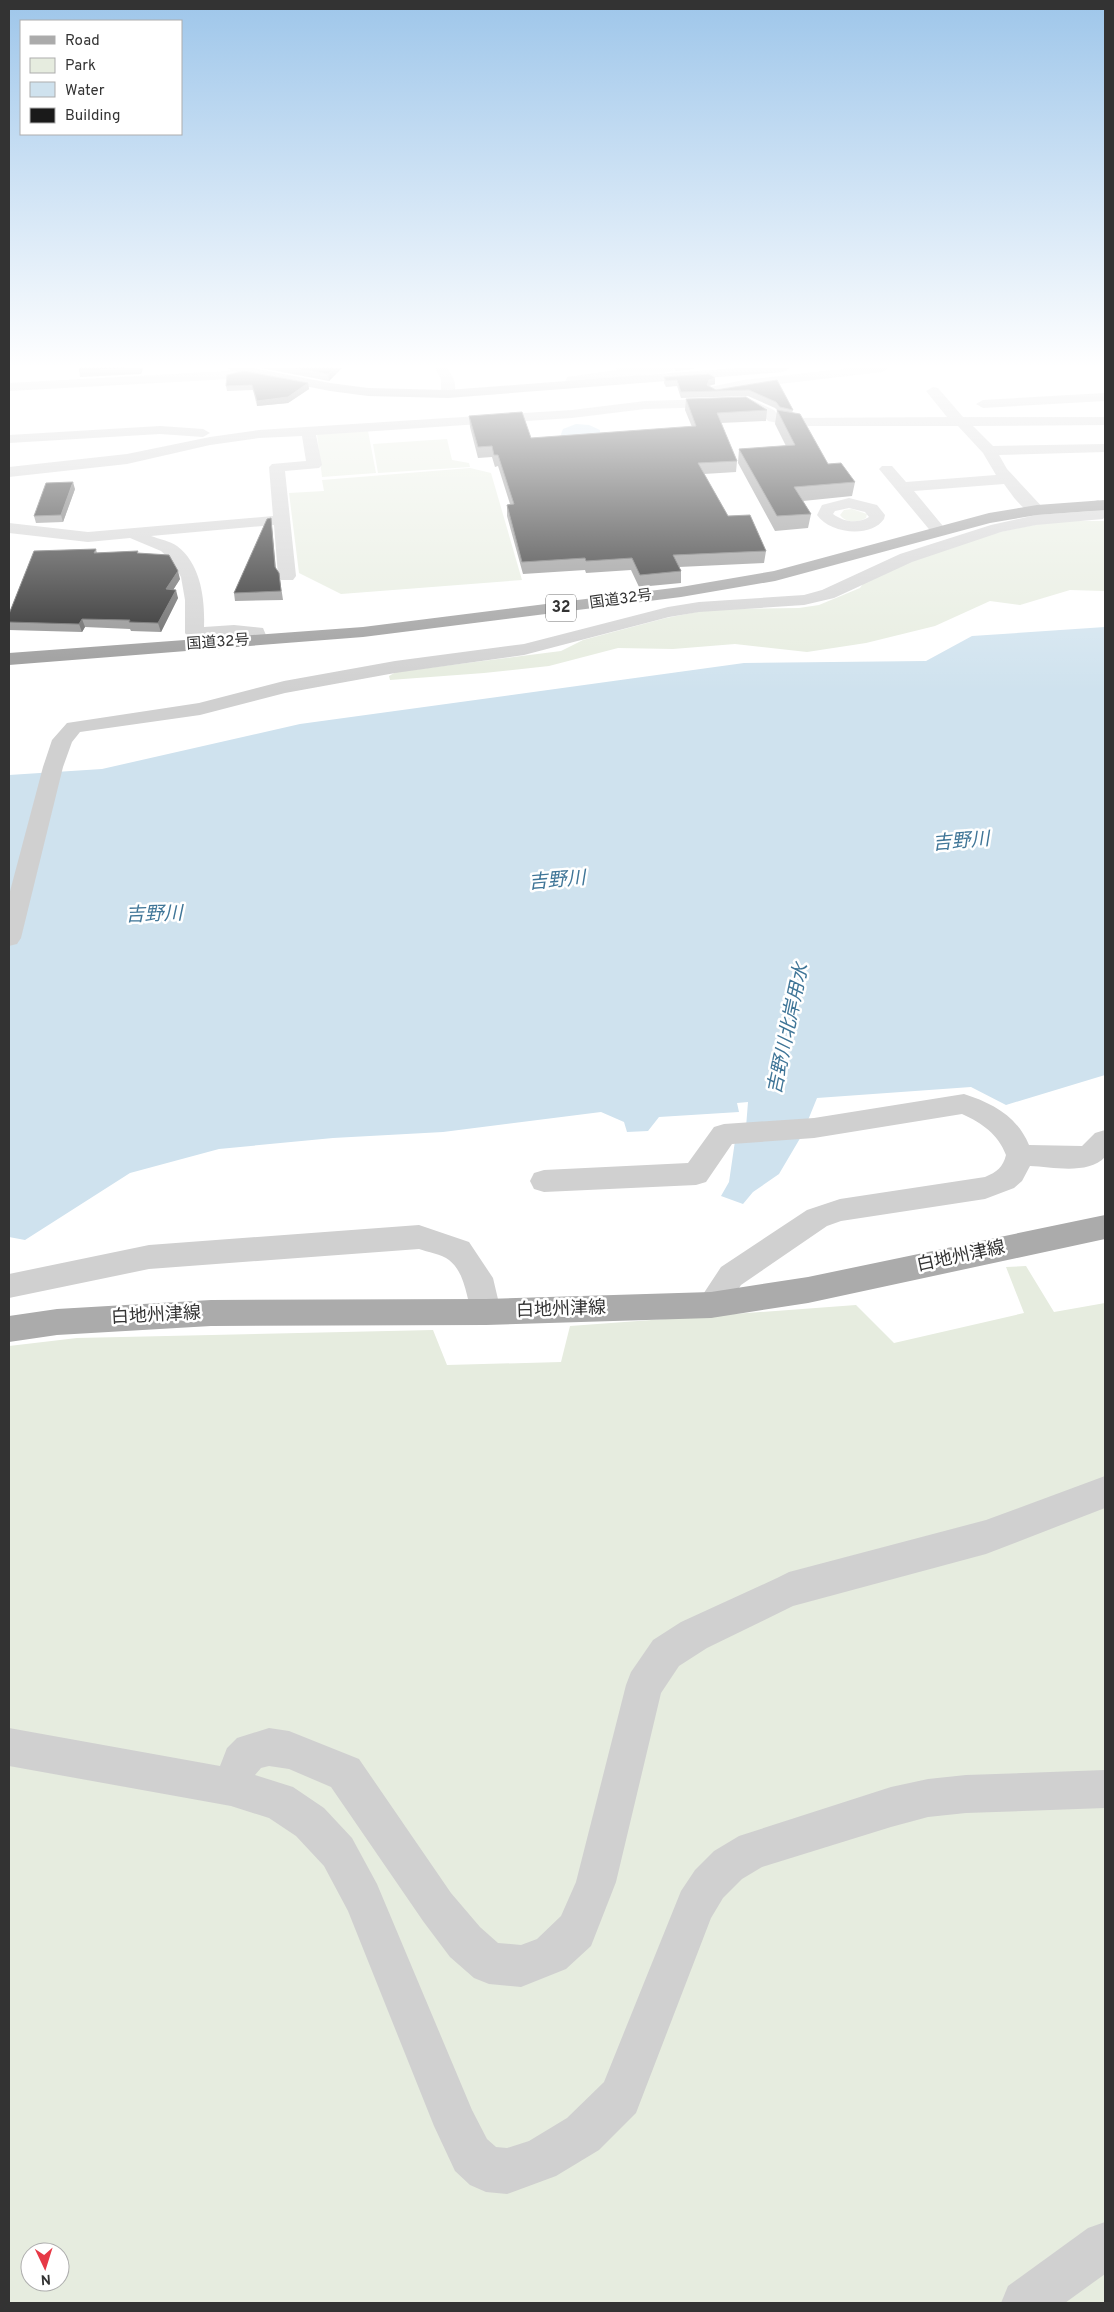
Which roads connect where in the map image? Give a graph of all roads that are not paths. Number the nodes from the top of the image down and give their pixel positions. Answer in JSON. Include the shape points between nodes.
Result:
{"nodes":[{"id":1,"x":278,"y":476,"type":"edge"},
{"id":2,"x":893,"y":476,"type":"edge"},
{"id":3,"x":1006,"y":476,"type":"edge"},
{"id":4,"x":1008,"y":479,"type":"junction"},
{"id":5,"x":906,"y":491,"type":"junction"},
{"id":6,"x":848,"y":503,"type":"edge"},
{"id":7,"x":1102,"y":505,"type":"edge"},
{"id":8,"x":1037,"y":510,"type":"junction"},
{"id":9,"x":280,"y":520,"type":"junction"},
{"id":10,"x":9,"y":528,"type":"edge"},
{"id":11,"x":939,"y":531,"type":"junction"},
{"id":12,"x":135,"y":534,"type":"junction"},
{"id":13,"x":286,"y":576,"type":"dead end"},
{"id":14,"x":259,"y":640,"type":"junction"},
{"id":15,"x":9,"y":659,"type":"edge"},
{"id":16,"x":9,"y":938,"type":"edge"},
{"id":17,"x":1105,"y":1140,"type":"edge"},
{"id":18,"x":1020,"y":1155,"type":"junction"},
{"id":19,"x":544,"y":1181,"type":"dead end"},
{"id":20,"x":1105,"y":1227,"type":"edge"},
{"id":21,"x":9,"y":1286,"type":"edge"},
{"id":22,"x":711,"y":1305,"type":"junction"},
{"id":23,"x":486,"y":1312,"type":"junction"},
{"id":24,"x":9,"y":1329,"type":"edge"},
{"id":25,"x":1105,"y":1492,"type":"edge"},
{"id":26,"x":9,"y":1747,"type":"edge"},
{"id":27,"x":231,"y":1787,"type":"junction"},
{"id":28,"x":1105,"y":1789,"type":"edge"},
{"id":29,"x":1105,"y":2245,"type":"edge"},
{"id":30,"x":1025,"y":2303,"type":"edge"}],
"edges":[{"from":1,"to":9,"type":"street"},
{"from":2,"to":5,"type":"street"},
{"from":3,"to":4,"type":"street"},
{"from":4,"to":5,"type":"street"},
{"from":4,"to":8,"type":"street"},
{"from":5,"to":6,"type":"street"},
{"from":5,"to":11,"type":"street"},
{"from":7,"to":8,"type":"highway","name":"国道32号","number":"32"},
{"from":7,"to":16,"type":"street","via":[[1097,516],[1036,520],[997,528],[906,558],[828,594],[804,600],[668,612],[524,649],[452,658],[294,686],[200,709],[81,726],[68,732],[62,740]]},
{"from":8,"to":11,"type":"highway","name":"国道32号","number":"32"},
{"from":9,"to":12,"type":"street"},
{"from":9,"to":13,"type":"street"},
{"from":10,"to":12,"type":"street","via":[[88,537]]},
{"from":11,"to":14,"type":"highway","name":"国道32号","number":"32","via":[[775,576],[681,592],[363,632]]},
{"from":12,"to":14,"type":"street","via":[[172,551],[185,567],[196,615],[194,633],[257,632]]},
{"from":14,"to":15,"type":"highway","name":"国道32号","number":"32"},
{"from":17,"to":18,"type":"street","via":[[1084,1157]]},
{"from":18,"to":19,"type":"street","via":[[1012,1136],[991,1116],[964,1104],[814,1128],[724,1134],[696,1174]]},
{"from":18,"to":22,"type":"street","via":[[1011,1177],[985,1188],[840,1210],[817,1218],[731,1276]]},
{"from":20,"to":22,"type":"main road","name":"白地州津線","via":[[808,1290]]},
{"from":21,"to":23,"type":"street","via":[[148,1257],[419,1237],[459,1251],[478,1278]]},
{"from":22,"to":23,"type":"main road","name":"白地州津線"},
{"from":23,"to":24,"type":"main road","name":"白地州津線","via":[[210,1313],[58,1322]]},
{"from":25,"to":27,"type":"street","via":[[986,1537],[789,1590],[694,1635],[666,1652],[644,1685],[596,1882],[576,1931],[551,1954],[521,1966],[490,1963],[465,1942],[437,1907],[345,1773],[289,1750],[269,1747],[250,1751],[241,1762]]},
{"from":26,"to":27,"type":"street"},
{"from":27,"to":28,"type":"street","via":[[279,1801],[310,1822],[338,1852],[363,1898],[456,2126],[471,2155],[486,2168],[507,2171],[540,2160],[583,2134],[620,2097],[695,1905],[709,1884],[728,1865],[752,1850],[928,1798]]},
{"from":29,"to":30,"type":"street"}]}
